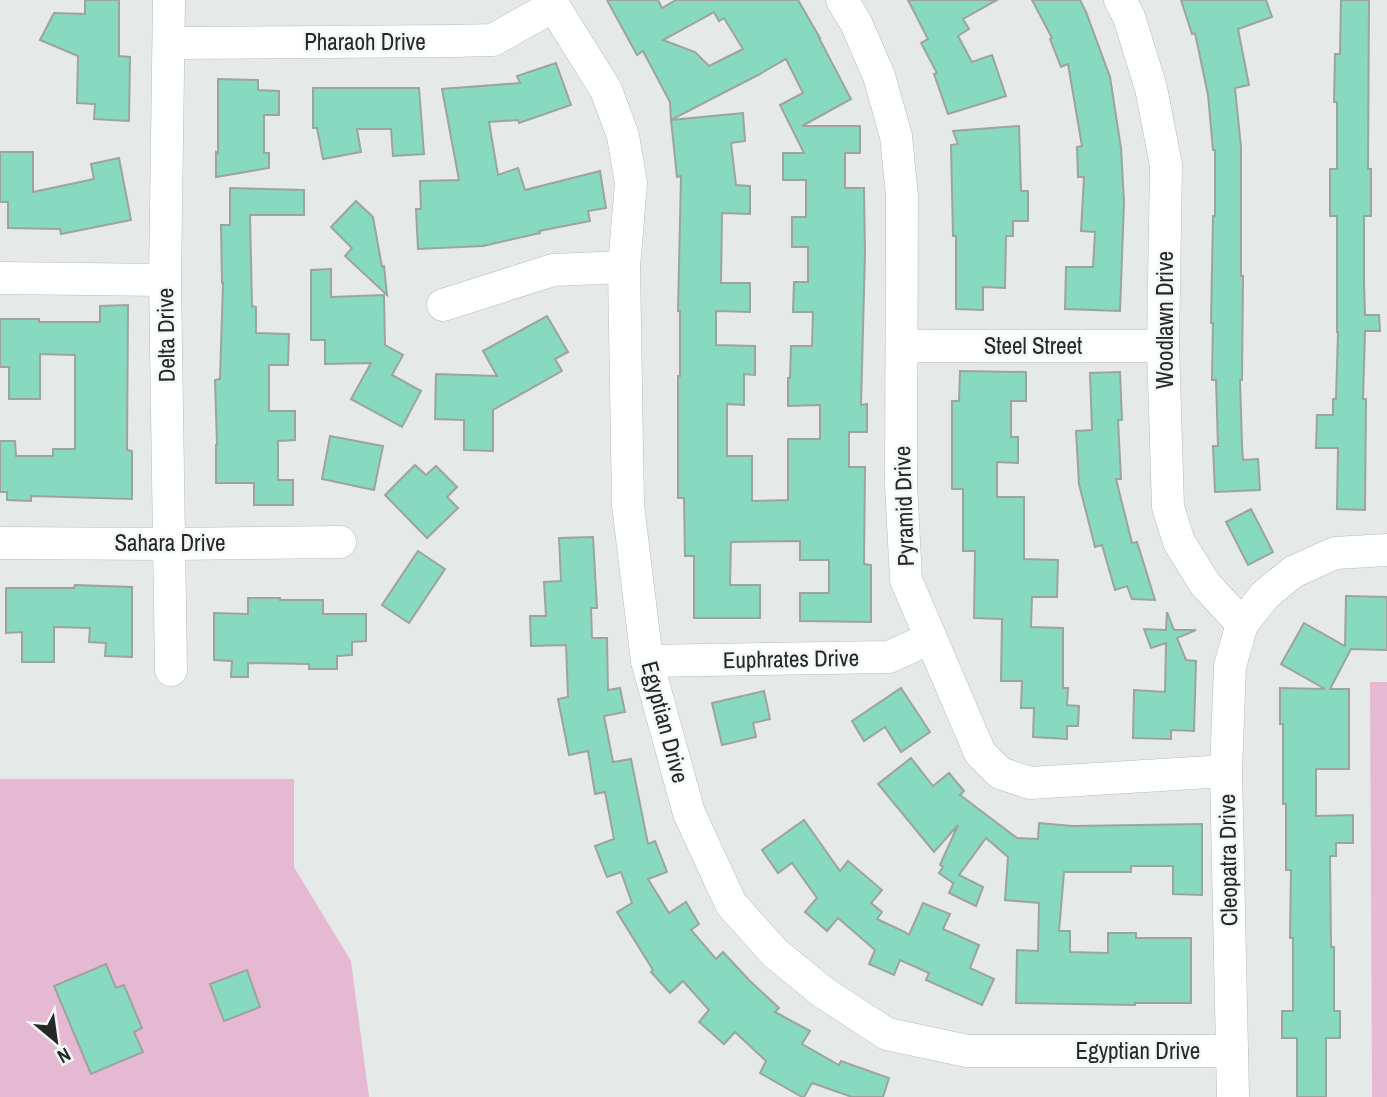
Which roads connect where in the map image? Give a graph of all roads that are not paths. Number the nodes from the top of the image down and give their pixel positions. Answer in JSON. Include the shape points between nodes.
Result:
{"nodes":[{"id":1,"x":169,"y":0,"type":"edge"},
{"id":2,"x":842,"y":0,"type":"edge"},
{"id":3,"x":1120,"y":0,"type":"edge"},
{"id":4,"x":552,"y":3,"type":"edge"},
{"id":5,"x":169,"y":43,"type":"junction"},
{"id":6,"x":624,"y":267,"type":"junction"},
{"id":7,"x":0,"y":278,"type":"edge"},
{"id":8,"x":165,"y":280,"type":"junction"},
{"id":9,"x":443,"y":305,"type":"dead end"},
{"id":10,"x":902,"y":346,"type":"junction"},
{"id":11,"x":1163,"y":346,"type":"junction"},
{"id":12,"x":0,"y":542,"type":"edge"},
{"id":13,"x":340,"y":542,"type":"dead end"},
{"id":14,"x":170,"y":544,"type":"junction"},
{"id":15,"x":1387,"y":550,"type":"edge"},
{"id":16,"x":1242,"y":624,"type":"junction"},
{"id":17,"x":931,"y":638,"type":"junction"},
{"id":18,"x":648,"y":661,"type":"junction"},
{"id":19,"x":171,"y":670,"type":"dead end"},
{"id":20,"x":1226,"y":771,"type":"junction"},
{"id":21,"x":1232,"y":1051,"type":"junction"},
{"id":22,"x":1233,"y":1097,"type":"edge"}],
"edges":[{"from":1,"to":5,"type":"street","name":"Delta Drive"},
{"from":2,"to":10,"type":"street","name":"Pyramid Drive","via":[[879,76],[896,136]]},
{"from":3,"to":11,"type":"street","name":"Woodlawn Drive","via":[[1151,88],[1166,164]]},
{"from":4,"to":5,"type":"street","name":"Pharaoh Drive","via":[[493,40]]},
{"from":4,"to":6,"type":"street","name":"Egyptian Drive","via":[[606,90],[624,136],[631,183]]},
{"from":5,"to":8,"type":"street","name":"Delta Drive"},
{"from":6,"to":9,"type":"street","via":[[552,270]]},
{"from":6,"to":18,"type":"street","name":"Egyptian Drive","via":[[628,505]]},
{"from":7,"to":8,"type":"street"},
{"from":8,"to":14,"type":"street","name":"Delta Drive"},
{"from":10,"to":11,"type":"street","name":"Steel Street"},
{"from":10,"to":17,"type":"street","name":"Pyramid Drive","via":[[906,580]]},
{"from":11,"to":16,"type":"street","name":"Woodlawn Drive","via":[[1168,507],[1178,542],[1205,584]]},
{"from":12,"to":14,"type":"street","name":"Sahara Drive"},
{"from":13,"to":14,"type":"street","name":"Sahara Drive"},
{"from":14,"to":19,"type":"street","name":"Delta Drive"},
{"from":15,"to":16,"type":"street","via":[[1335,553],[1293,572],[1265,595]]},
{"from":16,"to":20,"type":"street","name":"Cleopatra Drive","via":[[1230,666]]},
{"from":17,"to":18,"type":"street","name":"Euphrates Drive","via":[[888,657]]},
{"from":17,"to":20,"type":"street","name":"Pyramid Drive","via":[[980,753],[1000,773],[1030,783]]},
{"from":18,"to":21,"type":"street","name":"Egyptian Drive","via":[[689,813],[731,904],[775,953],[824,993],[887,1034],[967,1051]]},
{"from":20,"to":21,"type":"street","name":"Cleopatra Drive"},
{"from":21,"to":22,"type":"street","name":"Cleopatra Drive"}]}
